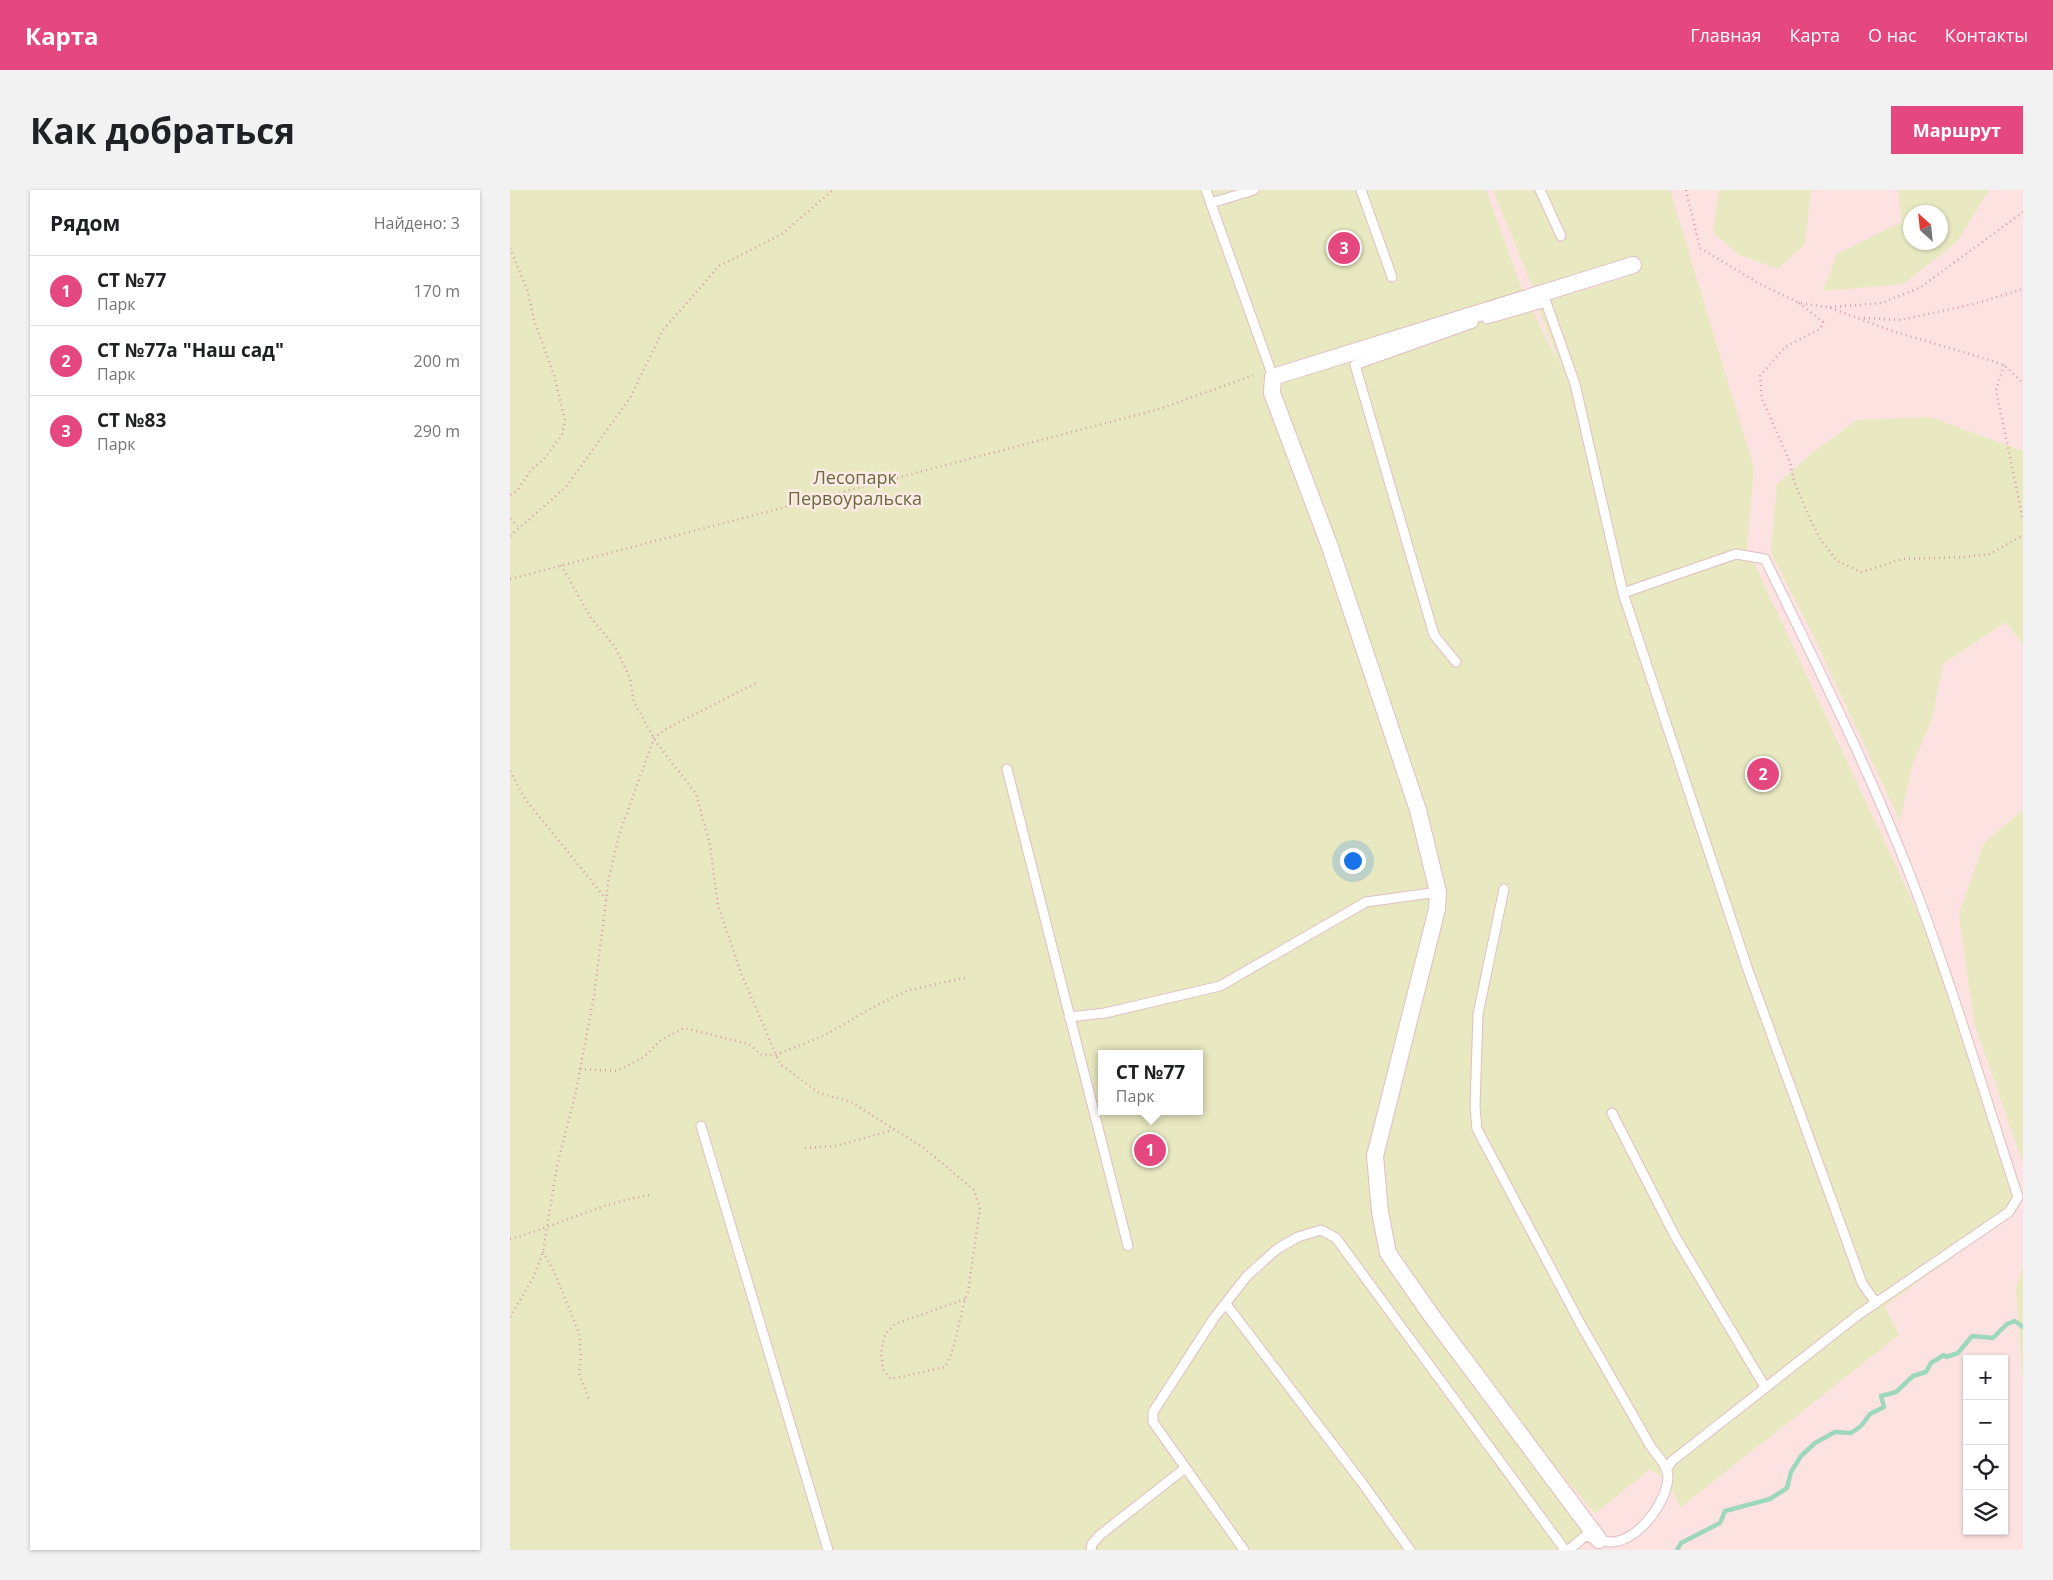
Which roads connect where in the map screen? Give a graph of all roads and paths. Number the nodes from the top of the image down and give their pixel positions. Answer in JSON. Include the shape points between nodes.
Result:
{"nodes":[{"id":1,"x":833,"y":190,"type":"edge"},
{"id":2,"x":1206,"y":190,"type":"edge"},
{"id":3,"x":1254,"y":190,"type":"edge"},
{"id":4,"x":1361,"y":190,"type":"edge"},
{"id":5,"x":1540,"y":190,"type":"edge"},
{"id":6,"x":1686,"y":190,"type":"edge"},
{"id":7,"x":1211,"y":203,"type":"junction"},
{"id":8,"x":2023,"y":212,"type":"edge"},
{"id":9,"x":1562,"y":236,"type":"dead end"},
{"id":10,"x":510,"y":248,"type":"edge"},
{"id":11,"x":1633,"y":264,"type":"dead end"},
{"id":12,"x":1392,"y":278,"type":"dead end"},
{"id":13,"x":2023,"y":290,"type":"edge"},
{"id":14,"x":1799,"y":303,"type":"junction"},
{"id":15,"x":1828,"y":307,"type":"junction"},
{"id":16,"x":1860,"y":318,"type":"junction"},
{"id":17,"x":2004,"y":366,"type":"junction"},
{"id":18,"x":1265,"y":376,"type":"junction"},
{"id":19,"x":2023,"y":383,"type":"edge"},
{"id":20,"x":510,"y":495,"type":"edge"},
{"id":21,"x":510,"y":519,"type":"edge"},
{"id":22,"x":2023,"y":520,"type":"edge"},
{"id":23,"x":519,"y":527,"type":"junction"},
{"id":24,"x":2023,"y":535,"type":"edge"},
{"id":25,"x":510,"y":536,"type":"edge"},
{"id":26,"x":561,"y":565,"type":"junction"},
{"id":27,"x":510,"y":579,"type":"edge"},
{"id":28,"x":1624,"y":593,"type":"junction"},
{"id":29,"x":1456,"y":662,"type":"dead end"},
{"id":30,"x":758,"y":682,"type":"dead end"},
{"id":31,"x":654,"y":738,"type":"junction"},
{"id":32,"x":1007,"y":769,"type":"dead end"},
{"id":33,"x":510,"y":771,"type":"edge"},
{"id":34,"x":1504,"y":889,"type":"dead end"},
{"id":35,"x":1438,"y":892,"type":"junction"},
{"id":36,"x":607,"y":900,"type":"junction"},
{"id":37,"x":969,"y":977,"type":"dead end"},
{"id":38,"x":1069,"y":1017,"type":"junction"},
{"id":39,"x":776,"y":1055,"type":"junction"},
{"id":40,"x":579,"y":1069,"type":"junction"},
{"id":41,"x":1612,"y":1113,"type":"dead end"},
{"id":42,"x":702,"y":1126,"type":"dead end"},
{"id":43,"x":893,"y":1130,"type":"junction"},
{"id":44,"x":806,"y":1148,"type":"dead end"},
{"id":45,"x":651,"y":1195,"type":"dead end"},
{"id":46,"x":546,"y":1229,"type":"junction"},
{"id":47,"x":510,"y":1239,"type":"edge"},
{"id":48,"x":1128,"y":1246,"type":"dead end"},
{"id":49,"x":543,"y":1252,"type":"junction"},
{"id":50,"x":965,"y":1299,"type":"junction"},
{"id":51,"x":1876,"y":1303,"type":"junction"},
{"id":52,"x":1226,"y":1304,"type":"junction"},
{"id":53,"x":510,"y":1317,"type":"edge"},
{"id":54,"x":1765,"y":1387,"type":"junction"},
{"id":55,"x":589,"y":1399,"type":"dead end"},
{"id":56,"x":1184,"y":1469,"type":"junction"},
{"id":57,"x":1666,"y":1470,"type":"junction"},
{"id":58,"x":1602,"y":1545,"type":"edge"},
{"id":59,"x":828,"y":1550,"type":"edge"},
{"id":60,"x":1091,"y":1550,"type":"edge"},
{"id":61,"x":1244,"y":1550,"type":"edge"},
{"id":62,"x":1410,"y":1550,"type":"edge"},
{"id":63,"x":1565,"y":1550,"type":"edge"},
{"id":64,"x":1569,"y":1550,"type":"edge"}],
"edges":[{"from":1,"to":23,"type":"path","via":[[782,234],[719,266],[663,330],[630,398],[566,487]]},
{"from":2,"to":7,"type":"lane"},
{"from":3,"to":7,"type":"lane"},
{"from":4,"to":12,"type":"lane"},
{"from":5,"to":9,"type":"lane"},
{"from":6,"to":14,"type":"path","via":[[1700,248]]},
{"from":7,"to":18,"type":"lane"},
{"from":8,"to":15,"type":"path","via":[[1921,288],[1882,303]]},
{"from":10,"to":20,"type":"path","via":[[528,292],[565,420],[562,435],[544,459],[530,470],[517,491]]},
{"from":11,"to":18,"type":"street"},
{"from":13,"to":16,"type":"path","via":[[1901,320]]},
{"from":14,"to":15,"type":"path"},
{"from":14,"to":24,"type":"path","via":[[1823,322],[1820,329],[1785,347],[1760,376],[1762,399],[1790,462],[1808,515],[1837,561],[1861,572],[1904,559],[1990,554]]},
{"from":15,"to":16,"type":"path"},
{"from":16,"to":17,"type":"path"},
{"from":17,"to":19,"type":"path"},
{"from":17,"to":22,"type":"path","via":[[1996,390]]},
{"from":18,"to":26,"type":"path","via":[[1156,410]]},
{"from":18,"to":35,"type":"street","via":[[1330,546],[1418,810]]},
{"from":21,"to":23,"type":"path"},
{"from":23,"to":25,"type":"path"},
{"from":26,"to":27,"type":"path"},
{"from":26,"to":31,"type":"path","via":[[592,618],[615,646],[630,678],[634,702]]},
{"from":28,"to":29,"type":"lane","via":[[1575,384],[1546,302],[1475,322],[1355,365],[1434,635]]},
{"from":28,"to":51,"type":"lane","via":[[1748,970],[1862,1283]]},
{"from":28,"to":51,"type":"lane","via":[[1736,554],[1765,559],[1861,756],[1945,971],[2018,1197],[2009,1212]]},
{"from":30,"to":31,"type":"path"},
{"from":31,"to":36,"type":"path","via":[[619,835]]},
{"from":31,"to":39,"type":"path","via":[[696,794],[710,845],[718,905],[741,973]]},
{"from":32,"to":38,"type":"lane"},
{"from":33,"to":36,"type":"path","via":[[525,799]]},
{"from":34,"to":57,"type":"lane","via":[[1478,1014],[1477,1129],[1580,1323]]},
{"from":35,"to":38,"type":"lane","via":[[1366,902],[1220,986],[1105,1013]]},
{"from":35,"to":58,"type":"street","via":[[1437,909],[1375,1156],[1388,1253]]},
{"from":36,"to":40,"type":"path","via":[[594,996]]},
{"from":37,"to":39,"type":"path","via":[[909,990],[825,1035]]},
{"from":38,"to":48,"type":"lane"},
{"from":39,"to":40,"type":"path","via":[[762,1055],[750,1044],[684,1028],[661,1040],[644,1057],[617,1071]]},
{"from":39,"to":43,"type":"path","via":[[780,1064],[820,1093],[851,1102]]},
{"from":40,"to":46,"type":"path"},
{"from":41,"to":54,"type":"lane","via":[[1675,1236]]},
{"from":42,"to":59,"type":"lane"},
{"from":43,"to":44,"type":"path","via":[[836,1146]]},
{"from":43,"to":50,"type":"path","via":[[924,1148],[974,1190],[980,1208]]},
{"from":45,"to":46,"type":"path","via":[[626,1198],[592,1209]]},
{"from":46,"to":47,"type":"path"},
{"from":46,"to":49,"type":"path"},
{"from":49,"to":53,"type":"path","via":[[533,1278]]},
{"from":49,"to":55,"type":"path","via":[[579,1333],[579,1374]]},
{"from":50,"to":50,"type":"path","via":[[952,1354],[944,1367],[891,1379],[883,1370],[881,1352],[885,1334],[895,1324]]},
{"from":51,"to":54,"type":"lane"},
{"from":52,"to":56,"type":"lane","via":[[1153,1412],[1153,1422]]},
{"from":52,"to":62,"type":"lane"},
{"from":52,"to":63,"type":"lane","via":[[1247,1276],[1278,1249],[1298,1237],[1326,1231],[1336,1238]]},
{"from":54,"to":57,"type":"lane","via":[[1672,1461]]},
{"from":56,"to":60,"type":"lane","via":[[1100,1535]]},
{"from":56,"to":61,"type":"lane"},
{"from":57,"to":58,"type":"lane","via":[[1668,1476],[1657,1510],[1634,1534]]},
{"from":58,"to":64,"type":"lane","via":[[1585,1536]]}]}
